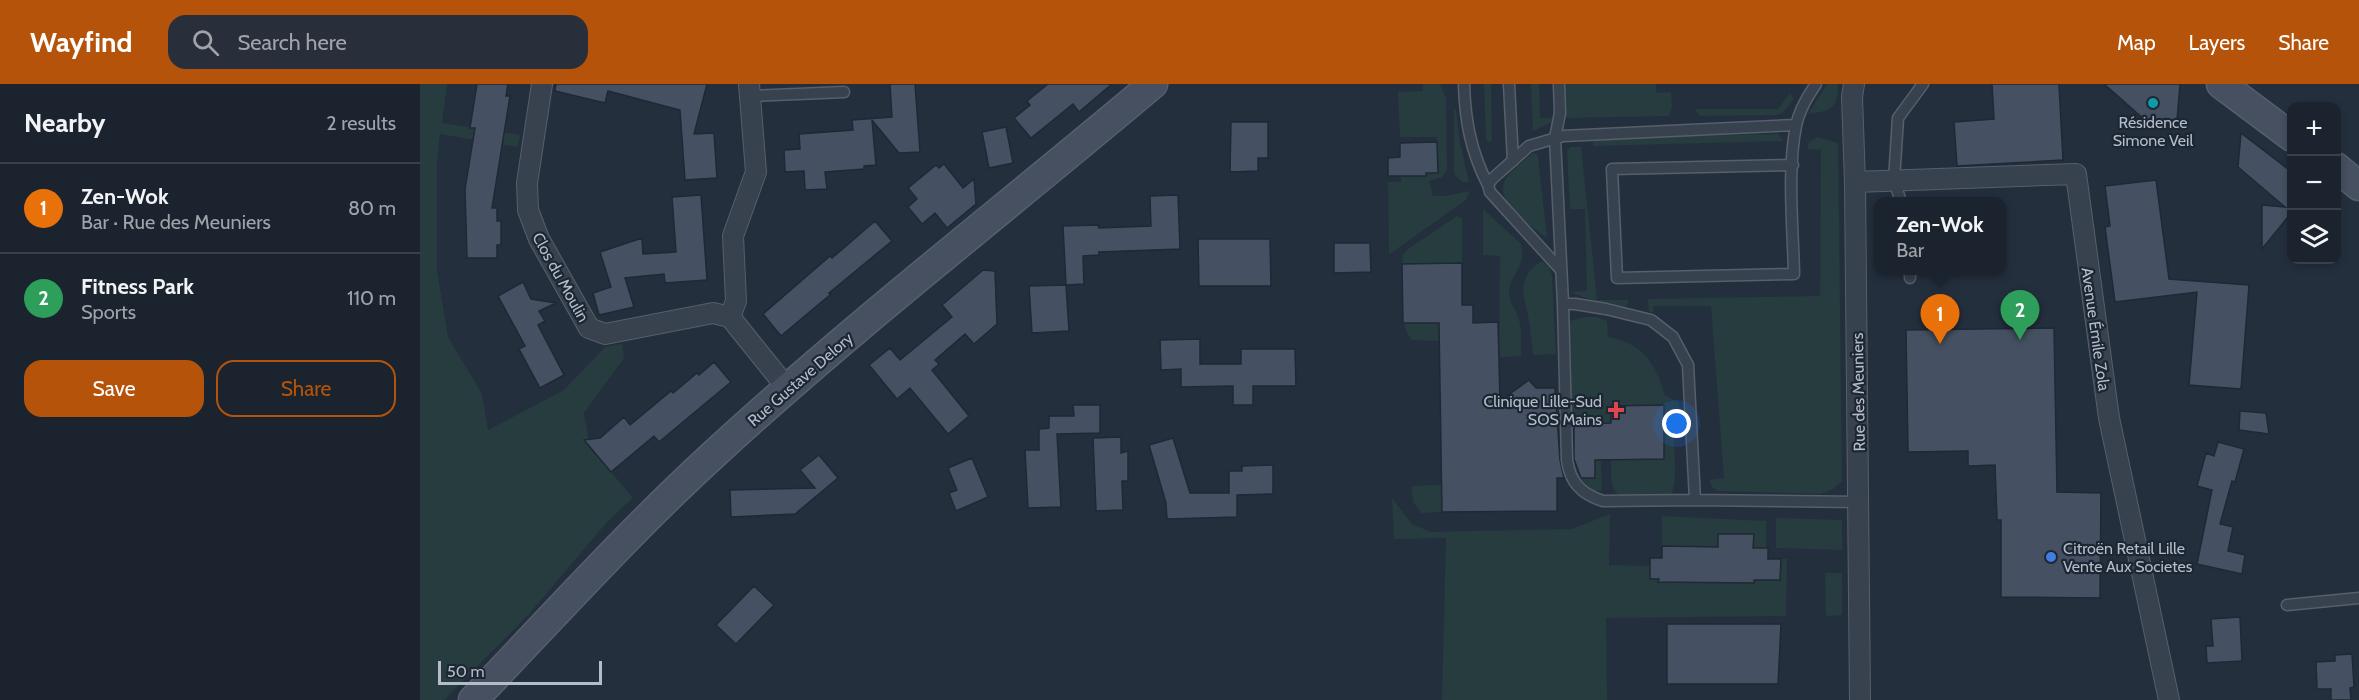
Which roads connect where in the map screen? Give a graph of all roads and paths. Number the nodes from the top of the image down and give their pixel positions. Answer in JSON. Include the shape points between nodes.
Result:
{"nodes":[{"id":1,"x":542,"y":84,"type":"edge"},
{"id":2,"x":1153,"y":84,"type":"edge"},
{"id":3,"x":1464,"y":84,"type":"edge"},
{"id":4,"x":1509,"y":84,"type":"edge"},
{"id":5,"x":1559,"y":84,"type":"edge"},
{"id":6,"x":1816,"y":84,"type":"edge"},
{"id":7,"x":1854,"y":84,"type":"edge"},
{"id":8,"x":1923,"y":84,"type":"edge"},
{"id":9,"x":2221,"y":84,"type":"edge"},
{"id":10,"x":2249,"y":84,"type":"edge"},
{"id":11,"x":750,"y":90,"type":"edge"},
{"id":12,"x":844,"y":92,"type":"dead end"},
{"id":13,"x":2287,"y":119,"type":"edge"},
{"id":14,"x":1796,"y":125,"type":"junction"},
{"id":15,"x":2287,"y":133,"type":"edge"},
{"id":16,"x":1555,"y":138,"type":"junction"},
{"id":17,"x":1513,"y":161,"type":"junction"},
{"id":18,"x":1793,"y":165,"type":"junction"},
{"id":19,"x":1894,"y":180,"type":"junction"},
{"id":20,"x":1855,"y":182,"type":"junction"},
{"id":21,"x":1488,"y":185,"type":"junction"},
{"id":22,"x":1900,"y":197,"type":"edge"},
{"id":23,"x":1562,"y":270,"type":"junction"},
{"id":24,"x":1563,"y":304,"type":"junction"},
{"id":25,"x":730,"y":316,"type":"junction"},
{"id":26,"x":787,"y":388,"type":"junction"},
{"id":27,"x":1695,"y":500,"type":"junction"},
{"id":28,"x":1859,"y":502,"type":"junction"},
{"id":29,"x":2359,"y":598,"type":"edge"},
{"id":30,"x":2287,"y":605,"type":"dead end"},
{"id":31,"x":473,"y":700,"type":"edge"},
{"id":32,"x":1860,"y":700,"type":"edge"},
{"id":33,"x":2169,"y":700,"type":"edge"}],
"edges":[{"from":1,"to":25,"type":"street","name":"Clos du Moulin","via":[[527,183],[528,210],[539,239],[589,328],[605,334],[713,313]]},
{"from":2,"to":26,"type":"street","name":"Rue Gustave Delory"},
{"from":3,"to":21,"type":"lane","via":[[1471,148]]},
{"from":4,"to":17,"type":"lane"},
{"from":5,"to":16,"type":"lane","via":[[1560,113]]},
{"from":6,"to":14,"type":"lane"},
{"from":7,"to":20,"type":"street","name":"Rue des Meuniers"},
{"from":8,"to":19,"type":"lane","via":[[1898,118]]},
{"from":9,"to":15,"type":"street"},
{"from":10,"to":13,"type":"street"},
{"from":11,"to":12,"type":"lane"},
{"from":11,"to":25,"type":"street","via":[[756,172],[733,236],[736,301]]},
{"from":14,"to":16,"type":"lane"},
{"from":14,"to":18,"type":"lane"},
{"from":16,"to":17,"type":"lane","via":[[1529,146]]},
{"from":16,"to":23,"type":"lane"},
{"from":17,"to":21,"type":"lane"},
{"from":18,"to":18,"type":"lane","via":[[1612,168],[1617,278],[1794,274]]},
{"from":19,"to":20,"type":"street","name":"Avenue Émile Zola"},
{"from":19,"to":22,"type":"lane"},
{"from":19,"to":33,"type":"street","name":"Avenue Émile Zola","via":[[2076,174],[2106,400]]},
{"from":20,"to":28,"type":"street","name":"Rue des Meuniers"},
{"from":21,"to":23,"type":"lane","via":[[1496,201]]},
{"from":23,"to":24,"type":"lane"},
{"from":24,"to":27,"type":"lane","via":[[1651,320],[1673,337],[1688,365]]},
{"from":24,"to":27,"type":"lane","via":[[1567,460],[1577,487],[1603,501]]},
{"from":25,"to":26,"type":"street"},
{"from":26,"to":31,"type":"street","name":"Rue Gustave Delory","via":[[630,535]]},
{"from":27,"to":28,"type":"lane"},
{"from":28,"to":32,"type":"street","name":"Rue des Meuniers"},
{"from":29,"to":30,"type":"lane"}]}
